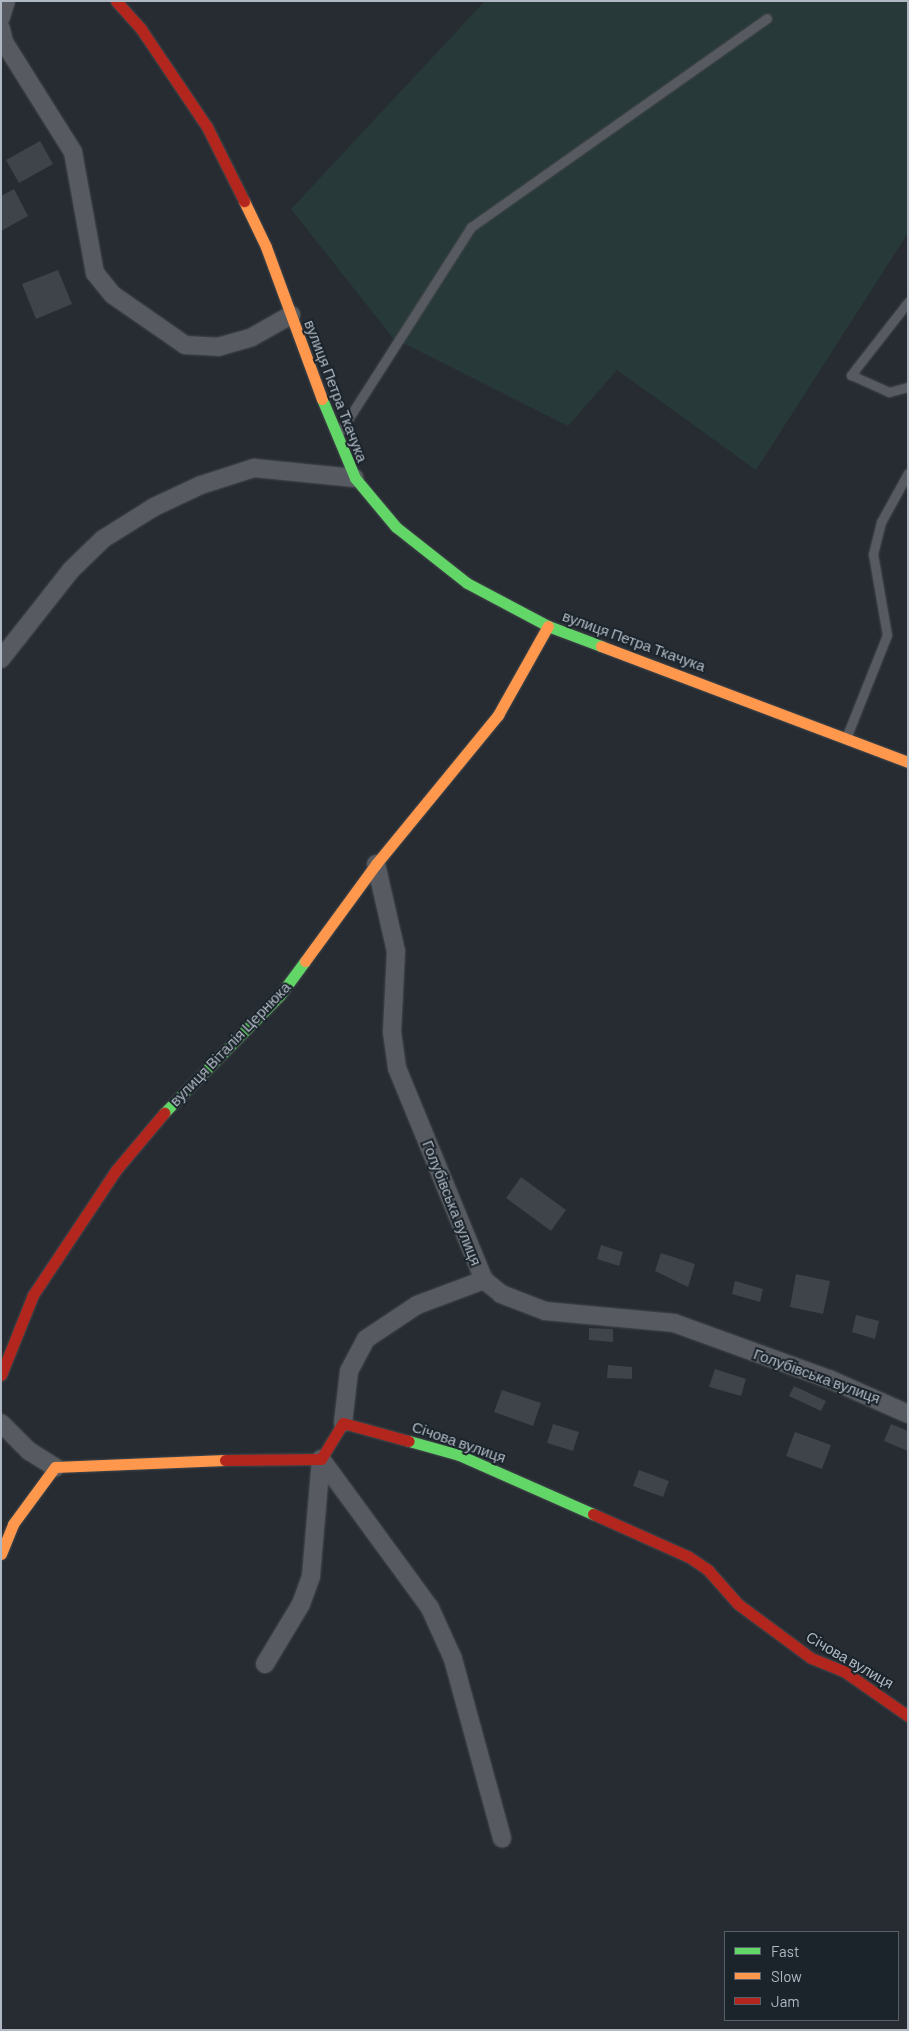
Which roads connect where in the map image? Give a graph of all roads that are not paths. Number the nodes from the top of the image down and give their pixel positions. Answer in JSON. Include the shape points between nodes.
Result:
{"nodes":[{"id":1,"x":6,"y":1,"type":"edge"},
{"id":2,"x":116,"y":1,"type":"edge"},
{"id":3,"x":1,"y":16,"type":"edge"},
{"id":4,"x":767,"y":18,"type":"dead end"},
{"id":5,"x":1,"y":29,"type":"edge"},
{"id":6,"x":908,"y":302,"type":"edge"},
{"id":7,"x":291,"y":315,"type":"junction"},
{"id":8,"x":908,"y":387,"type":"edge"},
{"id":9,"x":336,"y":439,"type":"junction"},
{"id":10,"x":908,"y":473,"type":"edge"},
{"id":11,"x":355,"y":478,"type":"junction"},
{"id":12,"x":548,"y":626,"type":"junction"},
{"id":13,"x":1,"y":659,"type":"edge"},
{"id":14,"x":846,"y":738,"type":"junction"},
{"id":15,"x":908,"y":762,"type":"edge"},
{"id":16,"x":376,"y":864,"type":"junction"},
{"id":17,"x":484,"y":1280,"type":"junction"},
{"id":18,"x":1,"y":1375,"type":"edge"},
{"id":19,"x":908,"y":1414,"type":"edge"},
{"id":20,"x":1,"y":1422,"type":"edge"},
{"id":21,"x":343,"y":1423,"type":"junction"},
{"id":22,"x":321,"y":1459,"type":"junction"},
{"id":23,"x":55,"y":1467,"type":"junction"},
{"id":24,"x":1,"y":1554,"type":"edge"},
{"id":25,"x":265,"y":1664,"type":"dead end"},
{"id":26,"x":908,"y":1716,"type":"edge"},
{"id":27,"x":502,"y":1838,"type":"dead end"}],
"edges":[{"from":1,"to":3,"type":"street"},
{"from":2,"to":7,"type":"street","name":"вулиця Петра Ткачука","via":[[141,28],[208,126],[266,247]]},
{"from":4,"to":9,"type":"lane","via":[[471,227]]},
{"from":5,"to":7,"type":"street","via":[[4,42],[73,152],[95,273],[113,295],[186,345],[218,347],[252,337]]},
{"from":6,"to":8,"type":"lane","via":[[851,375],[889,392]]},
{"from":7,"to":9,"type":"street","name":"вулиця Петра Ткачука"},
{"from":9,"to":11,"type":"street","name":"вулиця Петра Ткачука"},
{"from":10,"to":14,"type":"lane","via":[[881,522],[873,554],[887,635]]},
{"from":11,"to":12,"type":"street","name":"вулиця Петра Ткачука","via":[[396,527],[467,583]]},
{"from":11,"to":13,"type":"street","via":[[254,468],[200,485],[154,507],[103,540],[70,570]]},
{"from":12,"to":14,"type":"street","name":"вулиця Петра Ткачука"},
{"from":12,"to":16,"type":"street","name":"вулиця Віталія Цернюка","via":[[498,715]]},
{"from":14,"to":15,"type":"street","name":"вулиця Петра Ткачука"},
{"from":16,"to":17,"type":"street","name":"Голубівська вулиця","via":[[396,951],[392,1032],[397,1068]]},
{"from":16,"to":18,"type":"street","name":"вулиця Віталія Цернюка","via":[[280,995],[186,1087],[116,1170],[33,1295]]},
{"from":17,"to":19,"type":"street","name":"Голубівська вулиця","via":[[501,1294],[545,1311],[674,1323],[829,1379]]},
{"from":17,"to":21,"type":"street","via":[[417,1305],[366,1339],[349,1371]]},
{"from":20,"to":23,"type":"street","via":[[29,1451]]},
{"from":21,"to":22,"type":"street"},
{"from":21,"to":26,"type":"street","name":"Січова вулиця","via":[[459,1455],[689,1557],[708,1570],[738,1604],[811,1658],[845,1672]]},
{"from":22,"to":23,"type":"street","via":[[124,1461]]},
{"from":22,"to":25,"type":"street","via":[[311,1576],[301,1604]]},
{"from":22,"to":27,"type":"street","via":[[430,1608],[453,1659]]},
{"from":23,"to":24,"type":"street","via":[[13,1524]]}]}
